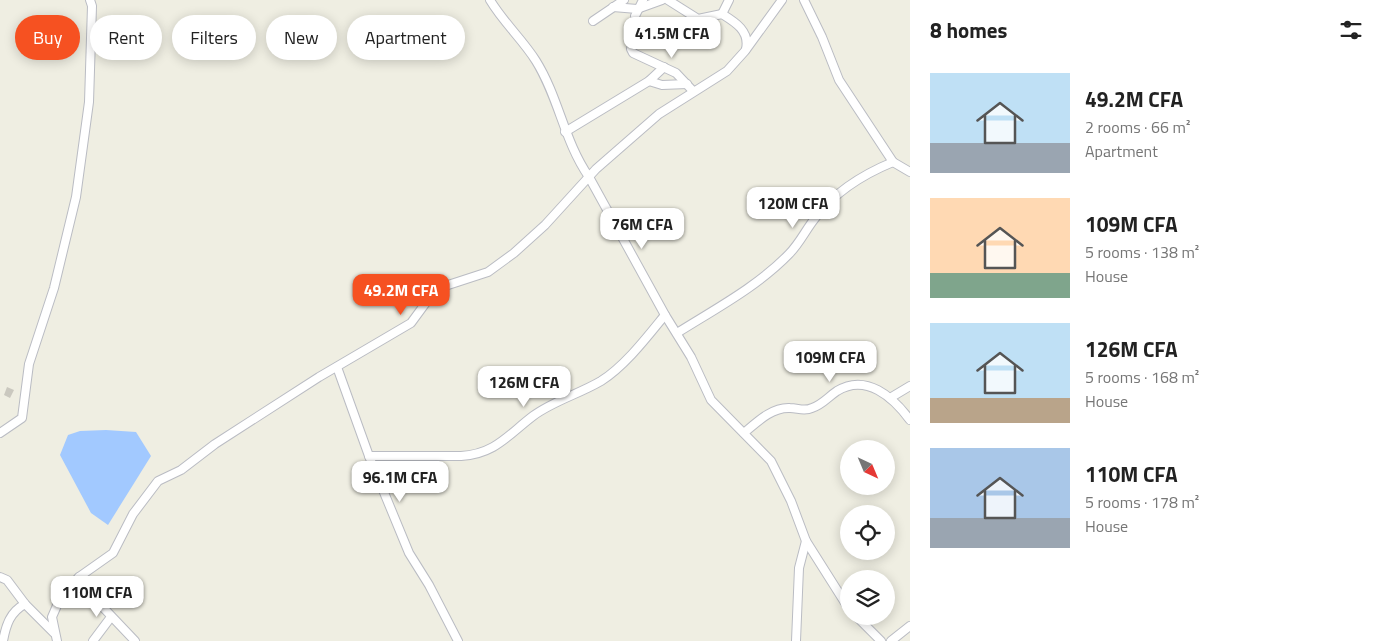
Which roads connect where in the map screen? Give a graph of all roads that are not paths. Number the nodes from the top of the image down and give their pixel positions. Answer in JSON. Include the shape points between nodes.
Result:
{"nodes":[{"id":1,"x":90,"y":0,"type":"edge"},
{"id":2,"x":490,"y":0,"type":"edge"},
{"id":3,"x":624,"y":0,"type":"edge"},
{"id":4,"x":643,"y":0,"type":"edge"},
{"id":5,"x":662,"y":0,"type":"edge"},
{"id":6,"x":668,"y":0,"type":"edge"},
{"id":7,"x":729,"y":0,"type":"edge"},
{"id":8,"x":782,"y":0,"type":"edge"},
{"id":9,"x":804,"y":0,"type":"edge"},
{"id":10,"x":613,"y":7,"type":"junction"},
{"id":11,"x":638,"y":8,"type":"junction"},
{"id":12,"x":722,"y":14,"type":"junction"},
{"id":13,"x":593,"y":21,"type":"dead end"},
{"id":14,"x":745,"y":51,"type":"junction"},
{"id":15,"x":664,"y":67,"type":"junction"},
{"id":16,"x":650,"y":81,"type":"junction"},
{"id":17,"x":687,"y":84,"type":"junction"},
{"id":18,"x":693,"y":91,"type":"junction"},
{"id":19,"x":566,"y":132,"type":"junction"},
{"id":20,"x":893,"y":162,"type":"junction"},
{"id":21,"x":910,"y":172,"type":"edge"},
{"id":22,"x":589,"y":177,"type":"junction"},
{"id":23,"x":664,"y":315,"type":"junction"},
{"id":24,"x":677,"y":333,"type":"junction"},
{"id":25,"x":336,"y":367,"type":"junction"},
{"id":26,"x":910,"y":386,"type":"edge"},
{"id":27,"x":890,"y":398,"type":"junction"},
{"id":28,"x":910,"y":420,"type":"edge"},
{"id":29,"x":0,"y":433,"type":"edge"},
{"id":30,"x":744,"y":433,"type":"junction"},
{"id":31,"x":369,"y":456,"type":"junction"},
{"id":32,"x":806,"y":541,"type":"junction"},
{"id":33,"x":0,"y":577,"type":"edge"},
{"id":34,"x":79,"y":577,"type":"junction"},
{"id":35,"x":840,"y":595,"type":"edge"},
{"id":36,"x":25,"y":604,"type":"junction"},
{"id":37,"x":111,"y":617,"type":"junction"},
{"id":38,"x":865,"y":625,"type":"edge"},
{"id":39,"x":910,"y":626,"type":"edge"},
{"id":40,"x":55,"y":637,"type":"edge"},
{"id":41,"x":3,"y":641,"type":"edge"},
{"id":42,"x":93,"y":641,"type":"edge"},
{"id":43,"x":136,"y":641,"type":"edge"},
{"id":44,"x":458,"y":641,"type":"edge"},
{"id":45,"x":796,"y":641,"type":"edge"},
{"id":46,"x":881,"y":641,"type":"edge"},
{"id":47,"x":890,"y":641,"type":"edge"}],
"edges":[{"from":1,"to":29,"type":"street","via":[[89,102],[76,197],[54,288],[29,364],[22,418]]},
{"from":2,"to":19,"type":"street","via":[[536,60]]},
{"from":3,"to":10,"type":"street"},
{"from":4,"to":11,"type":"street"},
{"from":5,"to":11,"type":"street"},
{"from":6,"to":12,"type":"street","via":[[698,19]]},
{"from":7,"to":12,"type":"street"},
{"from":8,"to":14,"type":"street"},
{"from":9,"to":20,"type":"street","via":[[839,80]]},
{"from":10,"to":11,"type":"street"},
{"from":10,"to":13,"type":"street"},
{"from":11,"to":15,"type":"street","via":[[631,49],[633,53]]},
{"from":12,"to":14,"type":"street","via":[[740,27],[747,42]]},
{"from":14,"to":18,"type":"street","via":[[727,70]]},
{"from":15,"to":16,"type":"street"},
{"from":15,"to":17,"type":"street"},
{"from":16,"to":17,"type":"street","via":[[662,85]]},
{"from":16,"to":19,"type":"street"},
{"from":17,"to":18,"type":"street"},
{"from":18,"to":22,"type":"street","via":[[659,114]]},
{"from":19,"to":22,"type":"street","via":[[576,159]]},
{"from":20,"to":21,"type":"street"},
{"from":20,"to":24,"type":"street","via":[[870,172],[828,203],[790,253],[760,280]]},
{"from":22,"to":23,"type":"street"},
{"from":22,"to":25,"type":"street","via":[[545,225],[501,262],[477,277],[438,290],[411,323]]},
{"from":23,"to":24,"type":"street"},
{"from":23,"to":31,"type":"street","via":[[635,351],[602,380],[542,410],[504,441],[487,450],[474,456]]},
{"from":24,"to":30,"type":"street","via":[[711,400]]},
{"from":25,"to":31,"type":"street"},
{"from":25,"to":34,"type":"street","via":[[215,444],[182,470],[158,481],[133,514],[113,553]]},
{"from":26,"to":27,"type":"street"},
{"from":27,"to":28,"type":"street"},
{"from":27,"to":30,"type":"street","via":[[863,384],[852,384],[814,408],[805,411],[781,408]]},
{"from":30,"to":32,"type":"street","via":[[771,461]]},
{"from":31,"to":44,"type":"street","via":[[409,553]]},
{"from":32,"to":35,"type":"street"},
{"from":32,"to":45,"type":"street","via":[[799,568]]},
{"from":33,"to":36,"type":"street","via":[[7,580]]},
{"from":34,"to":37,"type":"street"},
{"from":34,"to":40,"type":"street","via":[[62,594],[52,617]]},
{"from":36,"to":40,"type":"street"},
{"from":36,"to":41,"type":"street","via":[[16,609],[5,627]]},
{"from":37,"to":42,"type":"street"},
{"from":37,"to":43,"type":"street"},
{"from":38,"to":46,"type":"street"},
{"from":39,"to":47,"type":"street"}]}
